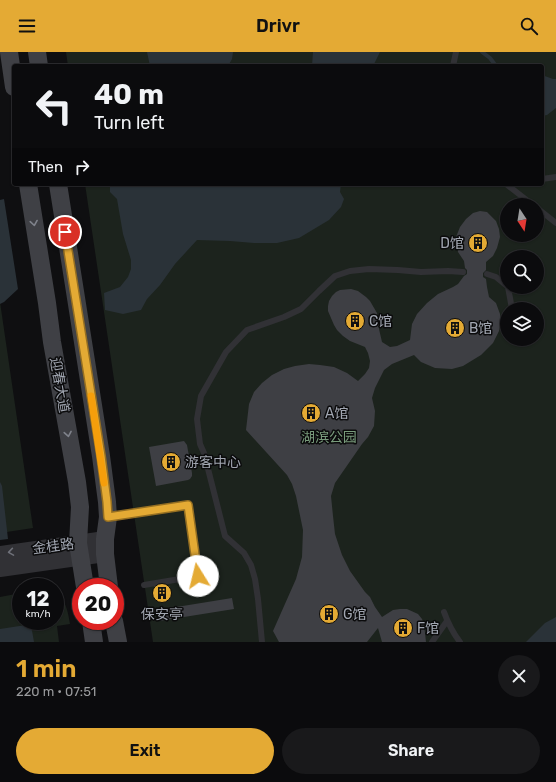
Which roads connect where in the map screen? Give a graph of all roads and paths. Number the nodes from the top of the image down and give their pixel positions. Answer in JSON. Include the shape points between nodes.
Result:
{"nodes":[{"id":1,"x":9,"y":52,"type":"edge"},
{"id":2,"x":36,"y":52,"type":"edge"},
{"id":3,"x":456,"y":52,"type":"edge"},
{"id":4,"x":39,"y":64,"type":"edge"},
{"id":5,"x":454,"y":64,"type":"edge"},
{"id":6,"x":12,"y":73,"type":"edge"},
{"id":7,"x":556,"y":177,"type":"edge"},
{"id":8,"x":544,"y":180,"type":"edge"},
{"id":9,"x":28,"y":186,"type":"edge"},
{"id":10,"x":58,"y":186,"type":"edge"},
{"id":11,"x":509,"y":186,"type":"edge"},
{"id":12,"x":524,"y":198,"type":"edge"},
{"id":13,"x":544,"y":214,"type":"edge"},
{"id":14,"x":556,"y":224,"type":"edge"},
{"id":15,"x":463,"y":272,"type":"dead end"},
{"id":16,"x":487,"y":274,"type":"dead end"},
{"id":17,"x":500,"y":281,"type":"edge"},
{"id":18,"x":108,"y":517,"type":"junction"},
{"id":19,"x":105,"y":547,"type":"junction"},
{"id":20,"x":79,"y":550,"type":"junction"},
{"id":21,"x":0,"y":554,"type":"edge"},
{"id":22,"x":0,"y":569,"type":"edge"},
{"id":23,"x":84,"y":578,"type":"edge"},
{"id":24,"x":108,"y":578,"type":"edge"},
{"id":25,"x":144,"y":585,"type":"dead end"},
{"id":26,"x":444,"y":612,"type":"dead end"},
{"id":27,"x":447,"y":621,"type":"junction"},
{"id":28,"x":92,"y":630,"type":"edge"},
{"id":29,"x":116,"y":630,"type":"edge"},
{"id":30,"x":94,"y":642,"type":"edge"},
{"id":31,"x":118,"y":642,"type":"edge"},
{"id":32,"x":262,"y":642,"type":"edge"},
{"id":33,"x":432,"y":642,"type":"edge"},
{"id":34,"x":460,"y":642,"type":"edge"}],
"edges":[{"from":1,"to":6,"type":"main road"},
{"from":2,"to":4,"type":"main road"},
{"from":3,"to":5,"type":"lane"},
{"from":7,"to":8,"type":"lane"},
{"from":9,"to":20,"type":"main road","name":"迎春大道","one_way":true,"via":[[77,482],[80,507]]},
{"from":10,"to":18,"type":"main road","name":"迎春大道","via":[[101,456]]},
{"from":11,"to":12,"type":"lane"},
{"from":13,"to":14,"type":"lane"},
{"from":15,"to":32,"type":"lane","via":[[369,268],[335,276],[302,309],[247,330],[226,352],[202,396],[197,419],[200,444],[225,536],[244,554],[251,565],[258,599]]},
{"from":16,"to":17,"type":"lane"},
{"from":18,"to":19,"type":"main road","name":"迎春大道"},
{"from":18,"to":25,"type":"lane","via":[[188,505],[198,576]]},
{"from":19,"to":20,"type":"street","name":"金桂路"},
{"from":19,"to":24,"type":"main road","name":"迎春大道"},
{"from":20,"to":21,"type":"street","name":"金桂路","one_way":true},
{"from":20,"to":22,"type":"street","name":"金桂路"},
{"from":20,"to":23,"type":"main road","name":"迎春大道"},
{"from":26,"to":27,"type":"lane"},
{"from":27,"to":33,"type":"lane"},
{"from":27,"to":34,"type":"lane"},
{"from":28,"to":30,"type":"main road"},
{"from":29,"to":31,"type":"main road"}]}
